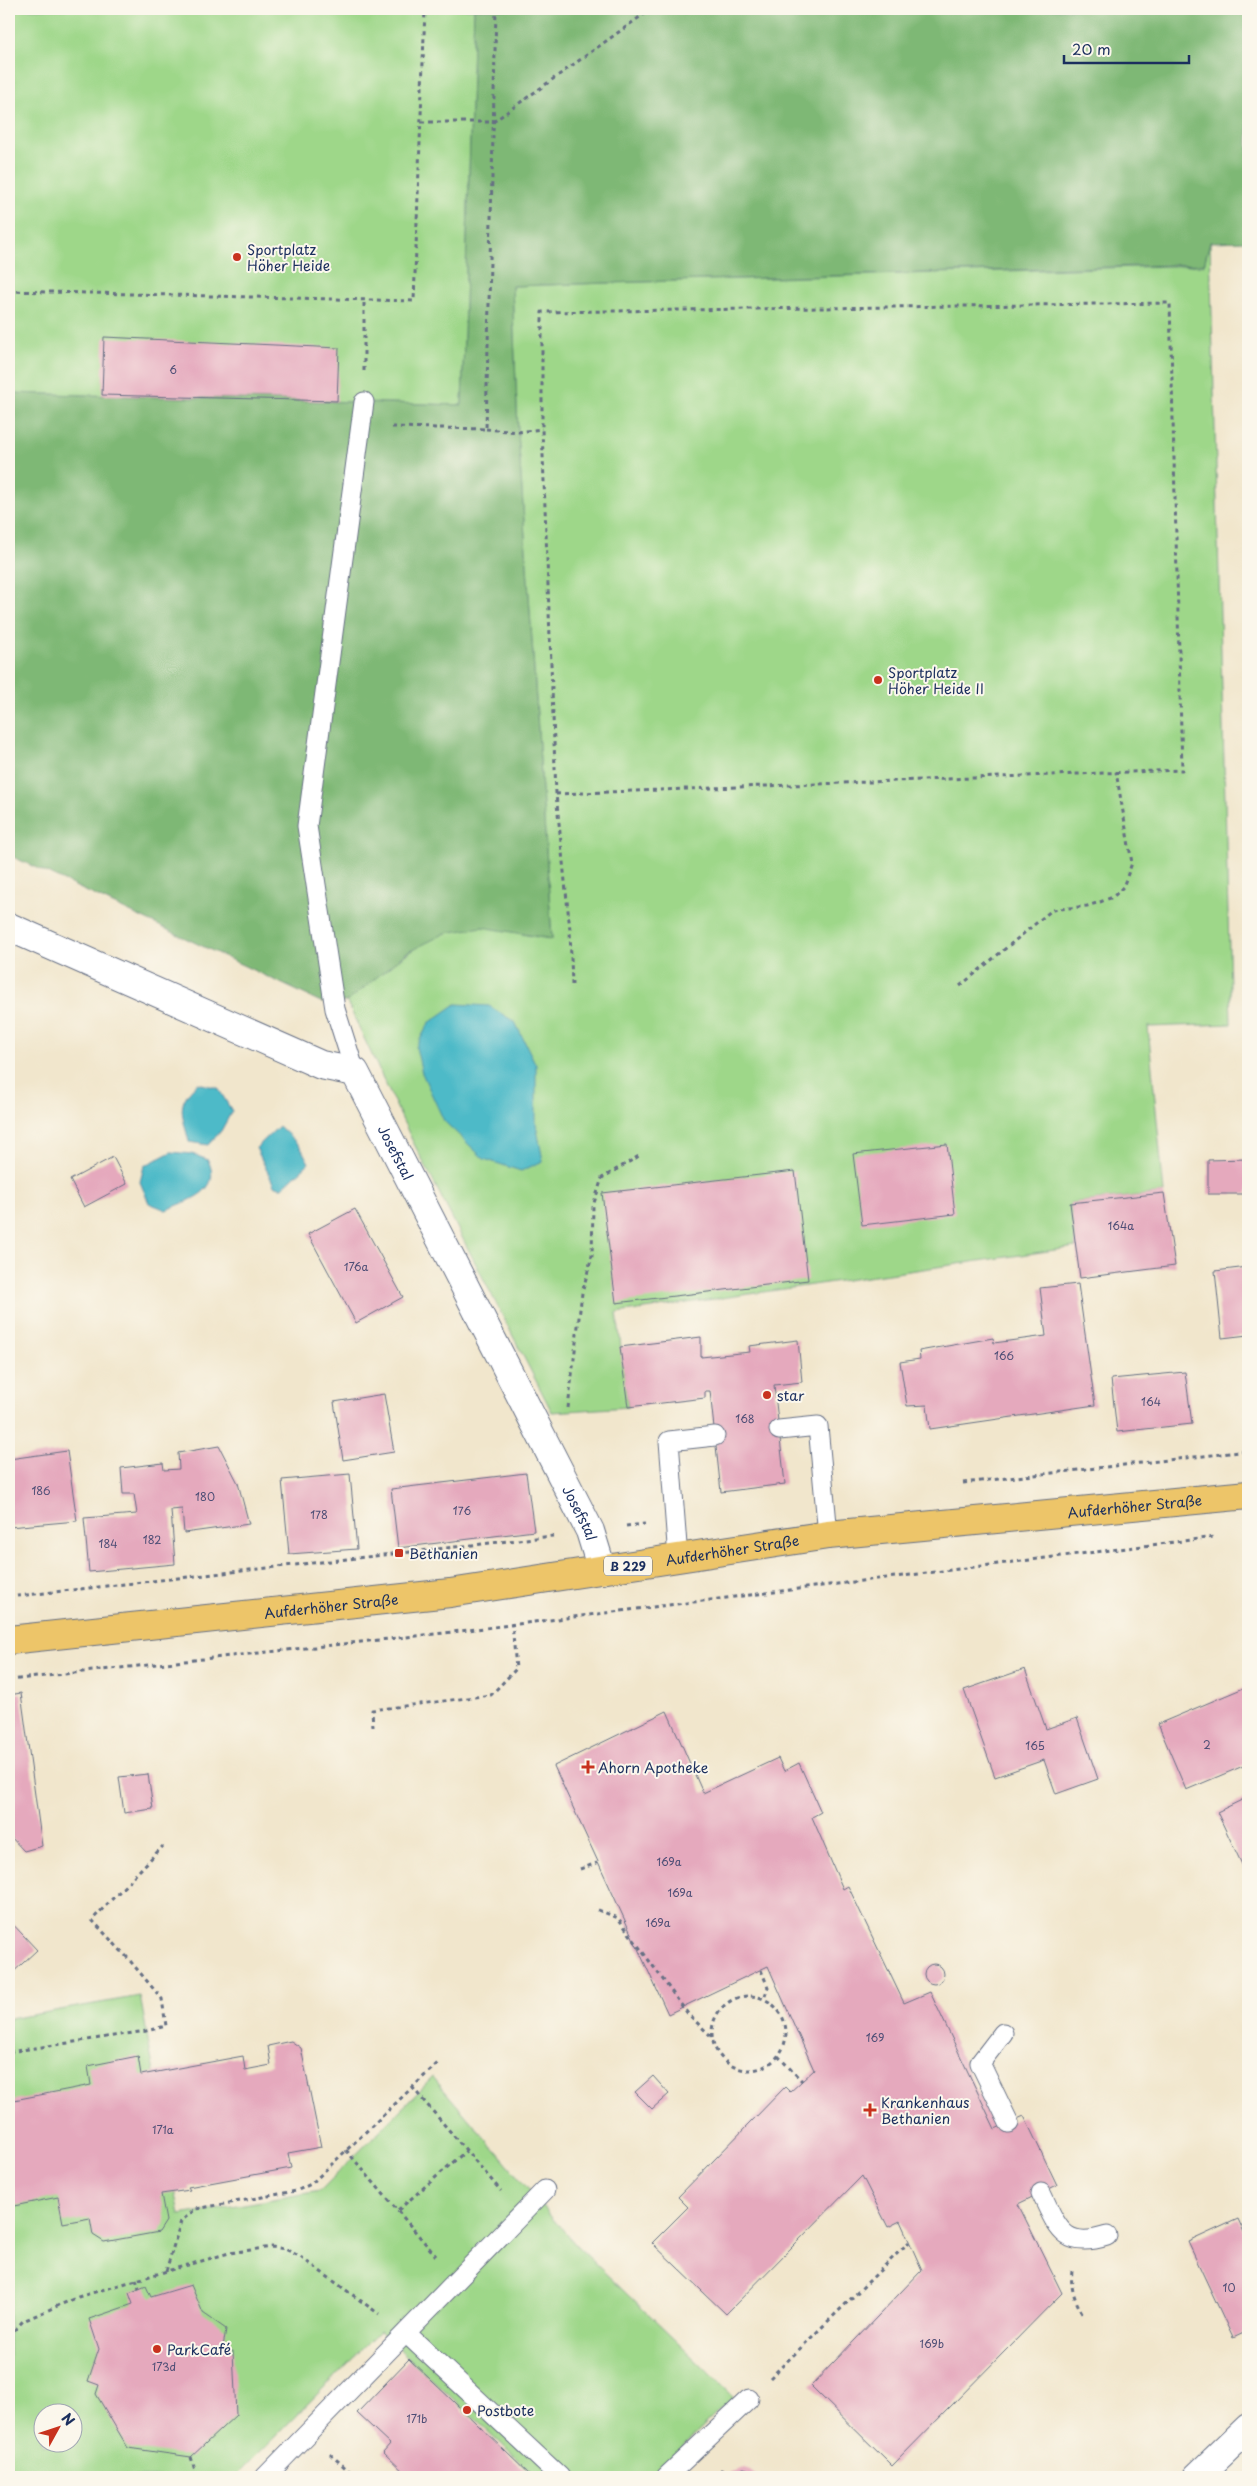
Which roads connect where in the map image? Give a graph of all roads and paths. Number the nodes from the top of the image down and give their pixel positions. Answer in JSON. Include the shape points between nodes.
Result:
{"nodes":[{"id":1,"x":425,"y":9,"type":"edge"},
{"id":2,"x":496,"y":9,"type":"edge"},
{"id":3,"x":651,"y":9,"type":"edge"},
{"id":4,"x":421,"y":122,"type":"junction"},
{"id":5,"x":493,"y":122,"type":"junction"},
{"id":6,"x":9,"y":292,"type":"edge"},
{"id":7,"x":364,"y":301,"type":"junction"},
{"id":8,"x":364,"y":402,"type":"joint"},
{"id":9,"x":360,"y":427,"type":"junction"},
{"id":10,"x":486,"y":429,"type":"junction"},
{"id":11,"x":542,"y":429,"type":"junction"},
{"id":12,"x":1116,"y":772,"type":"junction"},
{"id":13,"x":556,"y":794,"type":"junction"},
{"id":14,"x":9,"y":927,"type":"edge"},
{"id":15,"x":572,"y":985,"type":"dead end"},
{"id":16,"x":960,"y":986,"type":"dead end"},
{"id":17,"x":355,"y":1072,"type":"junction"},
{"id":18,"x":639,"y":1156,"type":"dead end"},
{"id":19,"x":567,"y":1416,"type":"dead end"},
{"id":20,"x":779,"y":1430,"type":"dead end"},
{"id":21,"x":715,"y":1436,"type":"dead end"},
{"id":22,"x":1248,"y":1451,"type":"edge"},
{"id":23,"x":956,"y":1484,"type":"dead end"},
{"id":24,"x":1248,"y":1496,"type":"edge"},
{"id":25,"x":676,"y":1520,"type":"junction"},
{"id":26,"x":590,"y":1531,"type":"junction"},
{"id":27,"x":828,"y":1536,"type":"junction"},
{"id":28,"x":1219,"y":1536,"type":"dead end"},
{"id":29,"x":678,"y":1558,"type":"junction"},
{"id":30,"x":602,"y":1570,"type":"junction"},
{"id":31,"x":9,"y":1597,"type":"edge"},
{"id":32,"x":512,"y":1623,"type":"junction"},
{"id":33,"x":9,"y":1640,"type":"edge"},
{"id":34,"x":9,"y":1680,"type":"edge"},
{"id":35,"x":373,"y":1727,"type":"dead end"},
{"id":36,"x":163,"y":1846,"type":"dead end"},
{"id":37,"x":597,"y":1862,"type":"dead end"},
{"id":38,"x":580,"y":1869,"type":"dead end"},
{"id":39,"x":598,"y":1910,"type":"dead end"},
{"id":40,"x":761,"y":1970,"type":"dead end"},
{"id":41,"x":764,"y":1999,"type":"junction"},
{"id":42,"x":1004,"y":2033,"type":"dead end"},
{"id":43,"x":712,"y":2036,"type":"junction"},
{"id":44,"x":9,"y":2052,"type":"edge"},
{"id":45,"x":778,"y":2056,"type":"junction"},
{"id":46,"x":439,"y":2062,"type":"dead end"},
{"id":47,"x":802,"y":2081,"type":"dead end"},
{"id":48,"x":412,"y":2087,"type":"junction"},
{"id":49,"x":1009,"y":2123,"type":"dead end"},
{"id":50,"x":346,"y":2150,"type":"junction"},
{"id":51,"x":466,"y":2151,"type":"junction"},
{"id":52,"x":545,"y":2190,"type":"dead end"},
{"id":53,"x":1041,"y":2193,"type":"dead end"},
{"id":54,"x":398,"y":2210,"type":"junction"},
{"id":55,"x":522,"y":2214,"type":"junction"},
{"id":56,"x":1107,"y":2236,"type":"dead end"},
{"id":57,"x":1075,"y":2241,"type":"junction"},
{"id":58,"x":909,"y":2242,"type":"dead end"},
{"id":59,"x":166,"y":2271,"type":"junction"},
{"id":60,"x":136,"y":2279,"type":"junction"},
{"id":61,"x":456,"y":2280,"type":"junction"},
{"id":62,"x":139,"y":2289,"type":"dead end"},
{"id":63,"x":1084,"y":2316,"type":"dead end"},
{"id":64,"x":406,"y":2333,"type":"junction"},
{"id":65,"x":9,"y":2336,"type":"edge"},
{"id":66,"x":749,"y":2399,"type":"joint"},
{"id":67,"x":1248,"y":2428,"type":"edge"},
{"id":68,"x":191,"y":2457,"type":"dead end"},
{"id":69,"x":197,"y":2477,"type":"edge"},
{"id":70,"x":265,"y":2477,"type":"edge"},
{"id":71,"x":560,"y":2477,"type":"edge"},
{"id":72,"x":666,"y":2477,"type":"edge"},
{"id":73,"x":1197,"y":2477,"type":"edge"}],
"edges":[{"from":1,"to":4,"type":"path"},
{"from":2,"to":5,"type":"path"},
{"from":3,"to":5,"type":"path"},
{"from":4,"to":5,"type":"path"},
{"from":4,"to":7,"type":"path","via":[[414,301]]},
{"from":5,"to":10,"type":"path"},
{"from":6,"to":7,"type":"path"},
{"from":7,"to":8,"type":"path"},
{"from":8,"to":9,"type":"lane"},
{"from":9,"to":10,"type":"path"},
{"from":9,"to":17,"type":"lane","via":[[307,826],[335,1009]]},
{"from":10,"to":11,"type":"path","via":[[518,432]]},
{"from":11,"to":12,"type":"path","via":[[542,312],[1170,303],[1182,770]]},
{"from":11,"to":13,"type":"path"},
{"from":12,"to":13,"type":"path"},
{"from":12,"to":16,"type":"path","via":[[1132,863],[1123,887],[1113,897],[1100,902],[1052,910]]},
{"from":13,"to":15,"type":"path","via":[[570,930]]},
{"from":14,"to":17,"type":"street","via":[[321,1065]]},
{"from":17,"to":26,"type":"street","name":"Josefstal"},
{"from":18,"to":19,"type":"path","via":[[602,1178],[593,1206],[592,1256],[582,1293]]},
{"from":20,"to":27,"type":"lane","via":[[818,1426]]},
{"from":21,"to":25,"type":"lane","via":[[669,1441]]},
{"from":22,"to":23,"type":"path"},
{"from":24,"to":27,"type":"main road","name":"Aufderhöher Straße","number":"B 229"},
{"from":25,"to":26,"type":"path"},
{"from":25,"to":29,"type":"lane"},
{"from":26,"to":30,"type":"street","name":"Josefstal"},
{"from":26,"to":31,"type":"path"},
{"from":27,"to":29,"type":"main road","name":"Aufderhöher Straße","number":"B 229"},
{"from":28,"to":32,"type":"path"},
{"from":29,"to":30,"type":"main road","name":"Aufderhöher Straße","number":"B 229"},
{"from":30,"to":33,"type":"main road","name":"Aufderhöher Straße","number":"B 229","via":[[450,1593]]},
{"from":32,"to":34,"type":"path","via":[[271,1653]]},
{"from":32,"to":35,"type":"path","via":[[516,1669],[491,1694],[372,1710]]},
{"from":36,"to":44,"type":"path","via":[[92,1920],[162,1999],[166,2026]]},
{"from":37,"to":38,"type":"path"},
{"from":39,"to":43,"type":"path","via":[[618,1918],[688,2014]]},
{"from":40,"to":41,"type":"path","via":[[768,1988]]},
{"from":41,"to":43,"type":"path","via":[[739,1997],[727,2002],[718,2012]]},
{"from":41,"to":45,"type":"path","via":[[774,2005],[785,2024],[787,2036]]},
{"from":42,"to":49,"type":"lane","via":[[980,2063]]},
{"from":43,"to":45,"type":"path","via":[[720,2056],[739,2069],[761,2069]]},
{"from":45,"to":47,"type":"path"},
{"from":46,"to":48,"type":"path"},
{"from":48,"to":50,"type":"path"},
{"from":48,"to":51,"type":"path"},
{"from":50,"to":54,"type":"path"},
{"from":50,"to":59,"type":"path","via":[[310,2184],[296,2191],[196,2209],[182,2221]]},
{"from":51,"to":54,"type":"path"},
{"from":51,"to":55,"type":"path"},
{"from":52,"to":55,"type":"lane"},
{"from":53,"to":57,"type":"lane","via":[[1063,2232]]},
{"from":54,"to":61,"type":"path"},
{"from":55,"to":61,"type":"lane"},
{"from":56,"to":57,"type":"lane"},
{"from":57,"to":63,"type":"path","via":[[1070,2285]]},
{"from":58,"to":66,"type":"path"},
{"from":59,"to":60,"type":"path"},
{"from":59,"to":64,"type":"path","via":[[229,2253],[272,2247],[285,2249],[300,2256]]},
{"from":60,"to":62,"type":"path"},
{"from":60,"to":65,"type":"path","via":[[78,2297],[24,2321]]},
{"from":61,"to":64,"type":"lane"},
{"from":64,"to":70,"type":"lane"},
{"from":64,"to":71,"type":"lane"},
{"from":66,"to":72,"type":"lane"},
{"from":67,"to":73,"type":"street"},
{"from":68,"to":69,"type":"path"}]}
